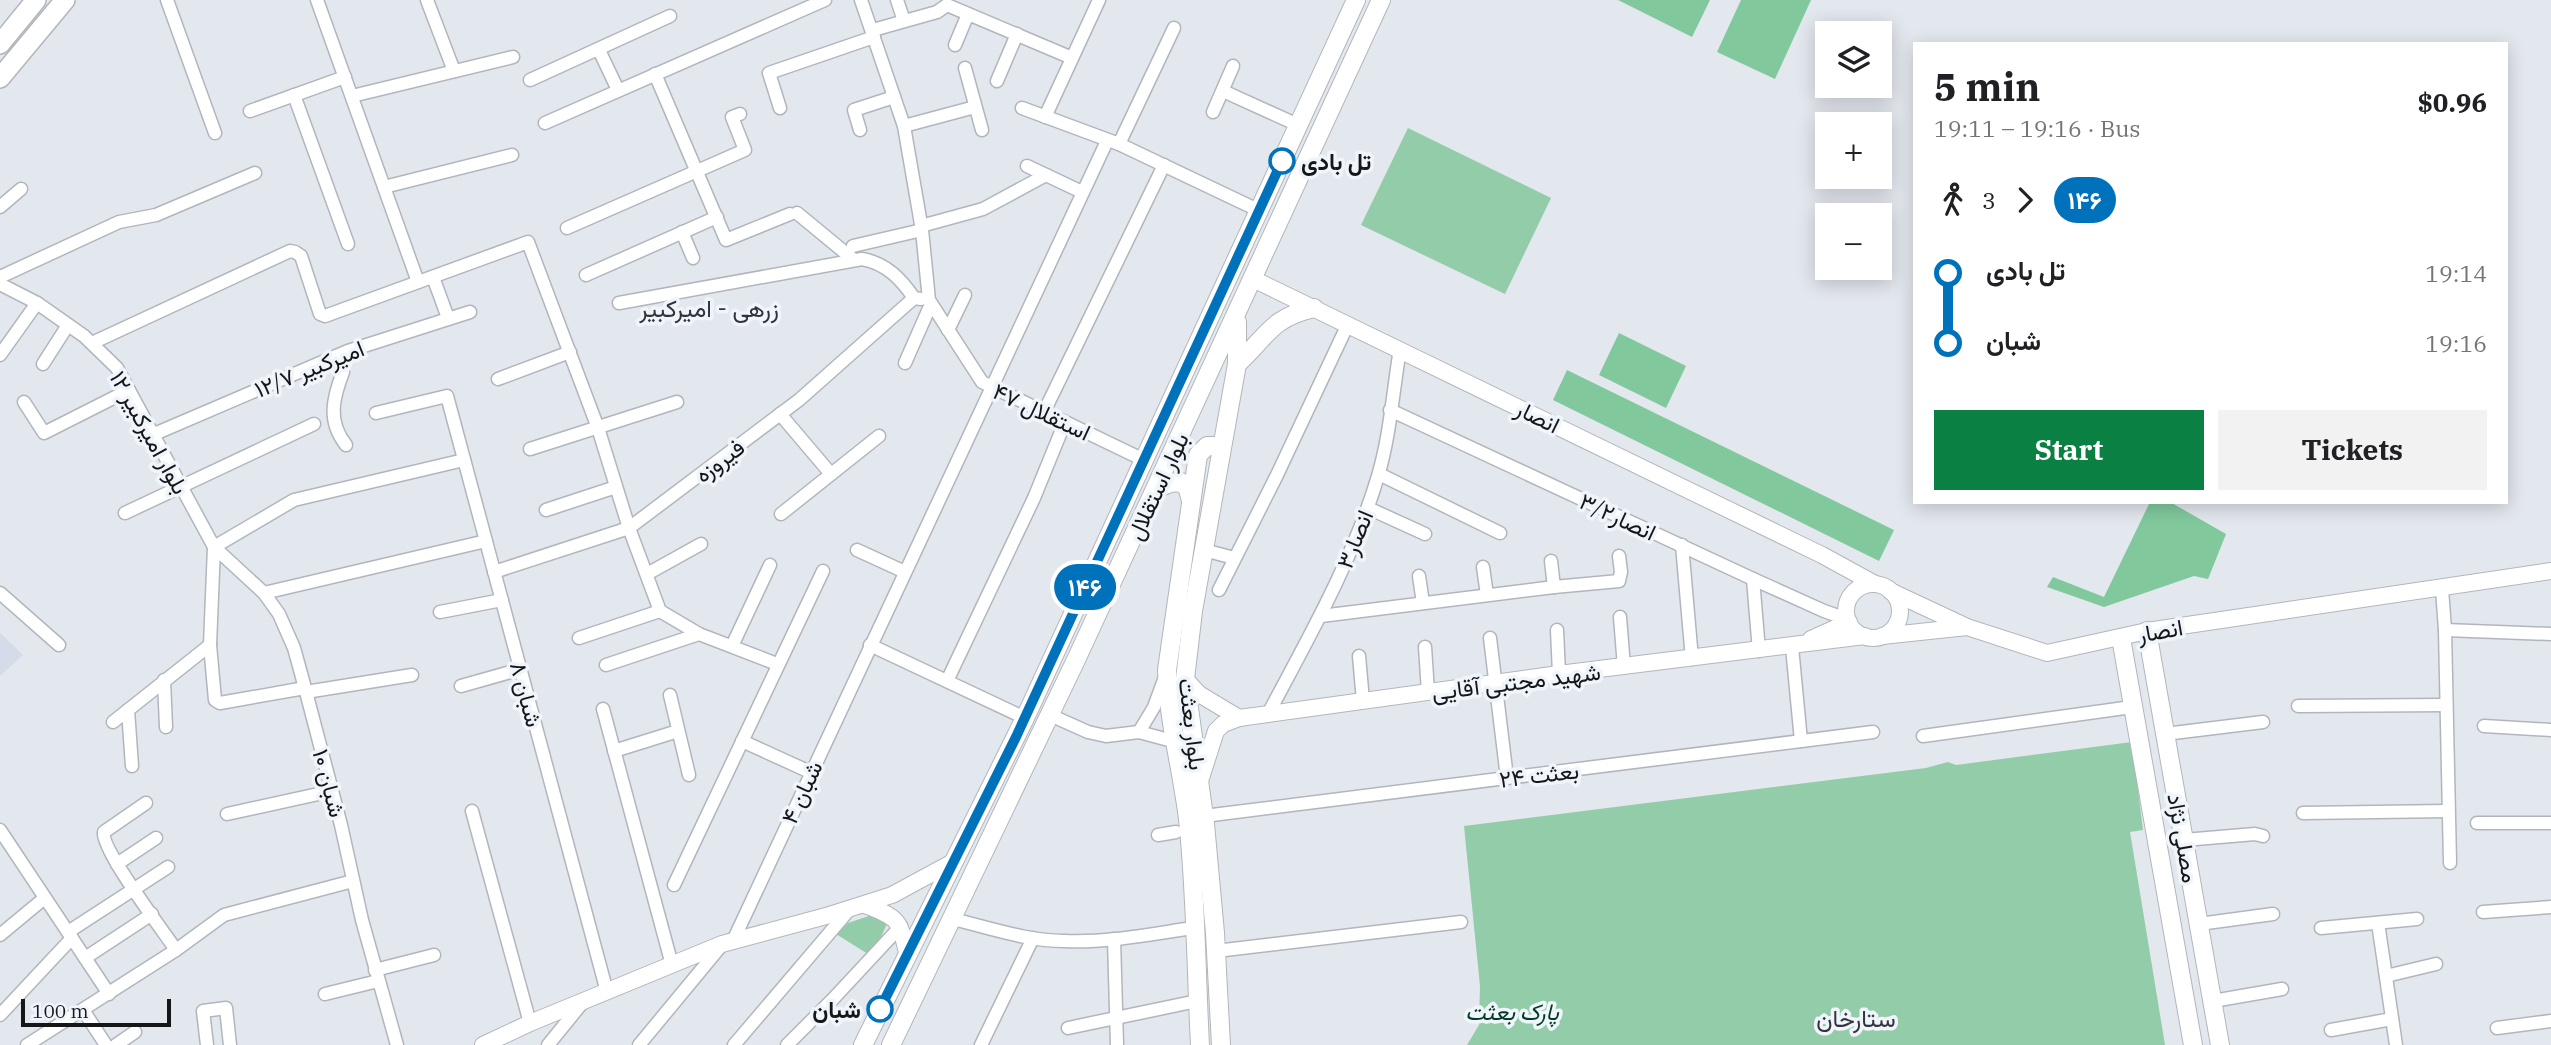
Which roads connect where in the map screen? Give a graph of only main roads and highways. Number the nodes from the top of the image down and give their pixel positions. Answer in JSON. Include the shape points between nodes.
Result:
{"nodes":[{"id":1,"x":36,"y":0,"type":"edge"},
{"id":2,"x":1356,"y":0,"type":"edge"},
{"id":3,"x":1381,"y":0,"type":"edge"},
{"id":4,"x":59,"y":2,"type":"edge"},
{"id":5,"x":0,"y":44,"type":"edge"},
{"id":6,"x":0,"y":78,"type":"edge"},
{"id":7,"x":1315,"y":89,"type":"junction"},
{"id":8,"x":1335,"y":98,"type":"junction"},
{"id":9,"x":1314,"y":308,"type":"road end"},
{"id":10,"x":1237,"y":315,"type":"junction"},
{"id":11,"x":1237,"y":364,"type":"junction"},
{"id":12,"x":1158,"y":432,"type":"junction"},
{"id":13,"x":1175,"y":447,"type":"junction"},
{"id":14,"x":1221,"y":452,"type":"junction"},
{"id":15,"x":1192,"y":485,"type":"junction"},
{"id":16,"x":1156,"y":489,"type":"junction"},
{"id":17,"x":1192,"y":504,"type":"junction"},
{"id":18,"x":2147,"y":631,"type":"road end"},
{"id":19,"x":2121,"y":638,"type":"road end"},
{"id":20,"x":989,"y":792,"type":"junction"},
{"id":21,"x":1008,"y":802,"type":"junction"},
{"id":22,"x":2186,"y":849,"type":"junction"},
{"id":23,"x":2160,"y":863,"type":"junction"},
{"id":24,"x":863,"y":1045,"type":"edge"},
{"id":25,"x":891,"y":1045,"type":"edge"},
{"id":26,"x":1200,"y":1045,"type":"edge"},
{"id":27,"x":1221,"y":1045,"type":"edge"},
{"id":28,"x":2193,"y":1045,"type":"edge"},
{"id":29,"x":2220,"y":1045,"type":"edge"}],
"edges":[{"from":1,"to":5,"type":"main road"},
{"from":2,"to":7,"type":"main road","name":"بلوار استقلال"},
{"from":3,"to":8,"type":"main road","name":"بلوار استقلال"},
{"from":4,"to":6,"type":"main road"},
{"from":7,"to":8,"type":"main road"},
{"from":7,"to":12,"type":"main road","name":"بلوار استقلال"},
{"from":8,"to":10,"type":"main road","name":"بلوار استقلال"},
{"from":9,"to":11,"type":"main road","via":[[1272,326]]},
{"from":10,"to":11,"type":"main road","name":"بلوار بعثت"},
{"from":10,"to":13,"type":"main road","name":"بلوار استقلال"},
{"from":11,"to":14,"type":"main road","name":"بلوار بعثت"},
{"from":12,"to":13,"type":"main road"},
{"from":12,"to":20,"type":"main road","name":"بلوار استقلال"},
{"from":13,"to":15,"type":"main road"},
{"from":13,"to":16,"type":"main road","name":"بلوار استقلال"},
{"from":14,"to":15,"type":"main road","name":"بلوار بعثت","via":[[1207,446],[1198,455]]},
{"from":14,"to":27,"type":"main road","name":"بلوار بعثت","via":[[1185,679],[1204,816]]},
{"from":15,"to":17,"type":"main road","name":"بلوار بعثت"},
{"from":16,"to":17,"type":"main road","via":[[1181,482]]},
{"from":16,"to":21,"type":"main road","name":"بلوار استقلال"},
{"from":17,"to":26,"type":"main road","name":"بلوار بعثت","via":[[1167,670],[1191,848]]},
{"from":18,"to":22,"type":"main road","name":"مصلی نژاد"},
{"from":19,"to":23,"type":"main road","name":"مصلی نژاد"},
{"from":20,"to":21,"type":"main road"},
{"from":20,"to":24,"type":"main road","name":"بلوار استقلال"},
{"from":21,"to":25,"type":"main road","name":"بلوار استقلال"},
{"from":22,"to":23,"type":"main road"},
{"from":22,"to":29,"type":"main road","name":"مصلی نژاد"},
{"from":23,"to":28,"type":"main road","name":"مصلی نژاد"}]}
